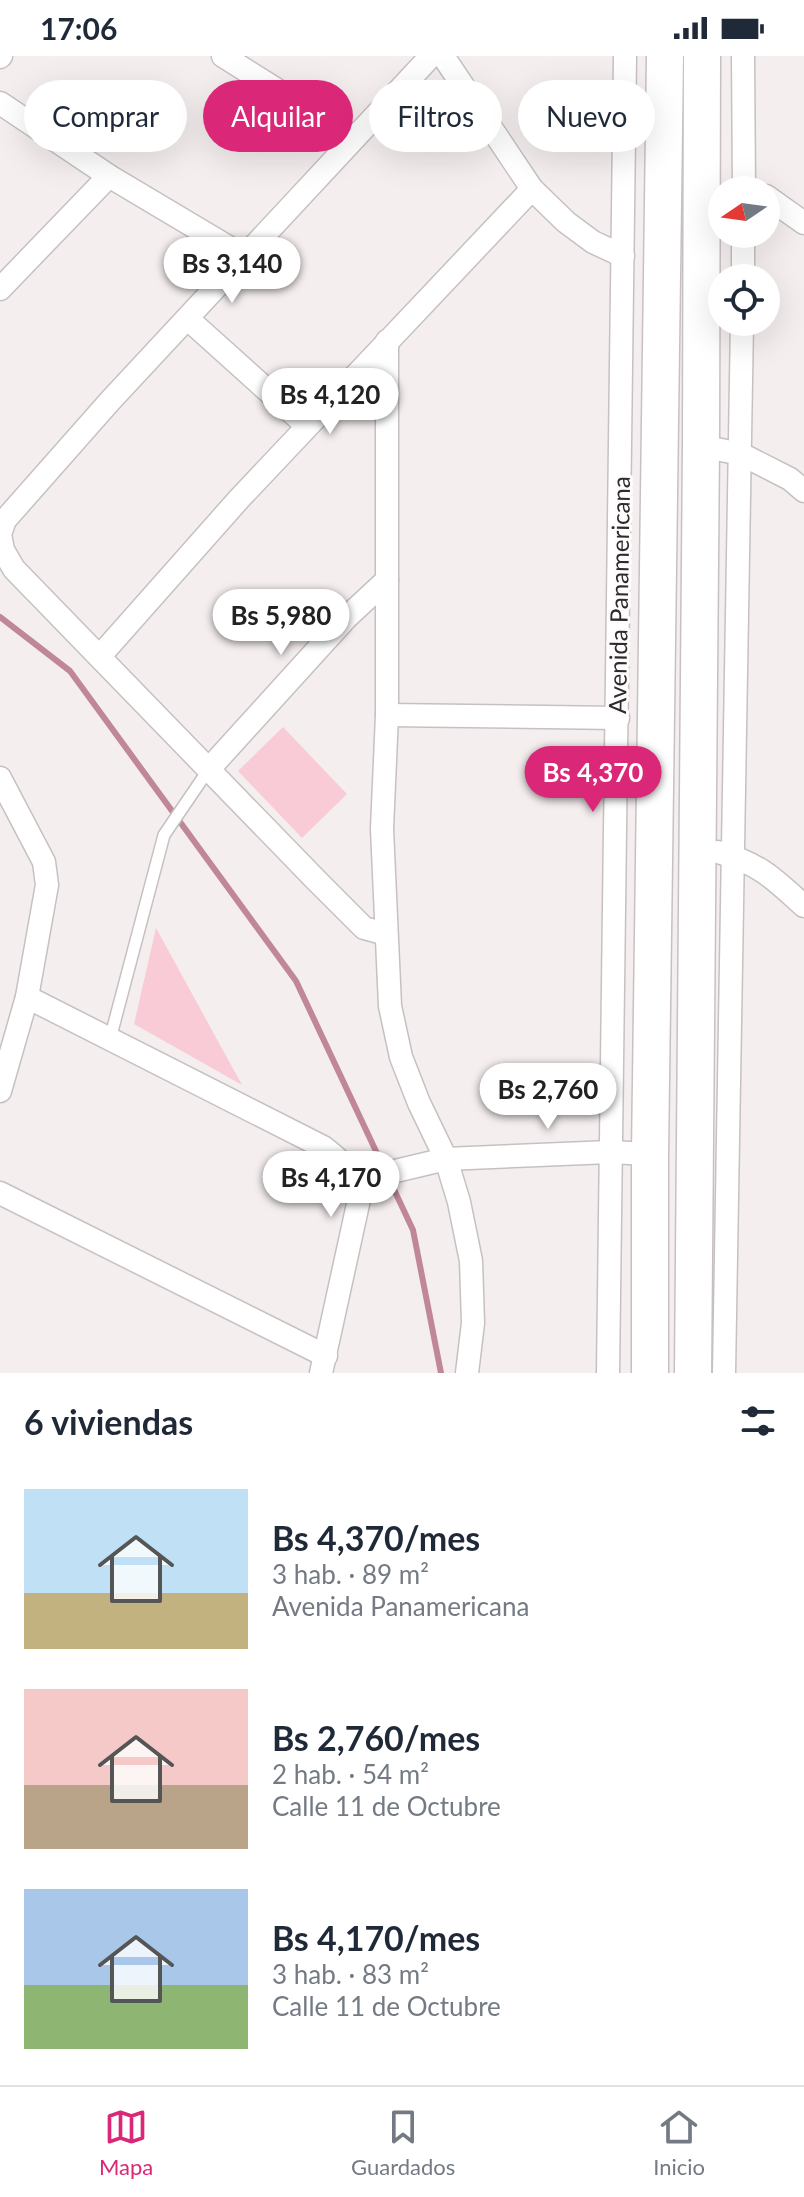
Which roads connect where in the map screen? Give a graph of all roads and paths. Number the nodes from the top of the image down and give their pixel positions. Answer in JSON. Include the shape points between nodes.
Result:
{"nodes":[{"id":1,"x":223,"y":56,"type":"edge"},
{"id":2,"x":431,"y":56,"type":"edge"},
{"id":3,"x":443,"y":56,"type":"edge"},
{"id":4,"x":625,"y":56,"type":"edge"},
{"id":5,"x":665,"y":56,"type":"edge"},
{"id":6,"x":702,"y":56,"type":"edge"},
{"id":7,"x":743,"y":56,"type":"edge"},
{"id":8,"x":0,"y":103,"type":"edge"},
{"id":9,"x":354,"y":138,"type":"junction"},
{"id":10,"x":109,"y":176,"type":"junction"},
{"id":11,"x":748,"y":176,"type":"edge"},
{"id":12,"x":532,"y":189,"type":"junction"},
{"id":13,"x":780,"y":206,"type":"edge"},
{"id":14,"x":804,"y":223,"type":"edge"},
{"id":15,"x":623,"y":256,"type":"junction"},
{"id":16,"x":245,"y":257,"type":"junction"},
{"id":17,"x":0,"y":289,"type":"edge"},
{"id":18,"x":188,"y":319,"type":"junction"},
{"id":19,"x":742,"y":336,"type":"edge"},
{"id":20,"x":387,"y":341,"type":"junction"},
{"id":21,"x":307,"y":426,"type":"junction"},
{"id":22,"x":701,"y":446,"type":"junction"},
{"id":23,"x":741,"y":454,"type":"junction"},
{"id":24,"x":804,"y":491,"type":"edge"},
{"id":25,"x":0,"y":534,"type":"edge"},
{"id":26,"x":387,"y":580,"type":"junction"},
{"id":27,"x":100,"y":656,"type":"junction"},
{"id":28,"x":387,"y":715,"type":"junction"},
{"id":29,"x":618,"y":718,"type":"junction"},
{"id":30,"x":209,"y":769,"type":"junction"},
{"id":31,"x":0,"y":778,"type":"edge"},
{"id":32,"x":696,"y":846,"type":"junction"},
{"id":33,"x":732,"y":857,"type":"junction"},
{"id":34,"x":804,"y":906,"type":"edge"},
{"id":35,"x":386,"y":934,"type":"junction"},
{"id":36,"x":27,"y":997,"type":"junction"},
{"id":37,"x":110,"y":1039,"type":"junction"},
{"id":38,"x":0,"y":1091,"type":"edge"},
{"id":39,"x":610,"y":1152,"type":"junction"},
{"id":40,"x":650,"y":1154,"type":"junction"},
{"id":41,"x":446,"y":1159,"type":"junction"},
{"id":42,"x":0,"y":1193,"type":"edge"},
{"id":43,"x":360,"y":1195,"type":"junction"},
{"id":44,"x":324,"y":1364,"type":"edge"},
{"id":45,"x":467,"y":1373,"type":"edge"},
{"id":46,"x":608,"y":1373,"type":"edge"},
{"id":47,"x":650,"y":1373,"type":"edge"},
{"id":48,"x":693,"y":1373,"type":"edge"},
{"id":49,"x":724,"y":1373,"type":"edge"}],
"edges":[{"from":1,"to":9,"type":"street"},
{"from":2,"to":9,"type":"street"},
{"from":3,"to":12,"type":"street"},
{"from":4,"to":15,"type":"street","name":"Avenida Panamericana"},
{"from":5,"to":40,"type":"highway","name":"Avenida Panamericana"},
{"from":6,"to":22,"type":"highway"},
{"from":7,"to":11,"type":"street"},
{"from":8,"to":10,"type":"street"},
{"from":9,"to":16,"type":"street"},
{"from":10,"to":16,"type":"street"},
{"from":10,"to":17,"type":"street"},
{"from":12,"to":15,"type":"street","via":[[593,242]]},
{"from":12,"to":20,"type":"street"},
{"from":13,"to":14,"type":"street"},
{"from":15,"to":29,"type":"street","name":"Avenida Panamericana"},
{"from":16,"to":18,"type":"street"},
{"from":18,"to":21,"type":"street"},
{"from":18,"to":25,"type":"street","via":[[5,520]]},
{"from":19,"to":23,"type":"street"},
{"from":20,"to":21,"type":"street"},
{"from":20,"to":26,"type":"street"},
{"from":21,"to":27,"type":"street"},
{"from":22,"to":23,"type":"street"},
{"from":22,"to":32,"type":"highway"},
{"from":23,"to":24,"type":"street"},
{"from":23,"to":33,"type":"street"},
{"from":25,"to":27,"type":"street","via":[[14,569]]},
{"from":26,"to":28,"type":"street"},
{"from":26,"to":30,"type":"street"},
{"from":27,"to":30,"type":"street"},
{"from":28,"to":29,"type":"street"},
{"from":28,"to":35,"type":"street","via":[[382,829]]},
{"from":29,"to":39,"type":"street","name":"Avenida Panamericana"},
{"from":30,"to":35,"type":"street","via":[[364,928]]},
{"from":30,"to":37,"type":"lane","via":[[164,835]]},
{"from":31,"to":36,"type":"street","via":[[46,873]]},
{"from":32,"to":33,"type":"street"},
{"from":32,"to":48,"type":"highway"},
{"from":33,"to":34,"type":"street","via":[[771,876]]},
{"from":33,"to":49,"type":"street"},
{"from":35,"to":41,"type":"street","via":[[390,1006],[401,1057]]},
{"from":36,"to":37,"type":"street"},
{"from":36,"to":38,"type":"street"},
{"from":37,"to":43,"type":"street","via":[[323,1147],[352,1174]]},
{"from":39,"to":40,"type":"street"},
{"from":39,"to":41,"type":"street"},
{"from":39,"to":46,"type":"street","name":"Avenida Panamericana"},
{"from":40,"to":47,"type":"highway","name":"Avenida Panamericana"},
{"from":41,"to":43,"type":"street","via":[[387,1173]]},
{"from":41,"to":45,"type":"street","via":[[471,1261],[473,1323]]},
{"from":42,"to":44,"type":"street"},
{"from":43,"to":44,"type":"street"}]}
